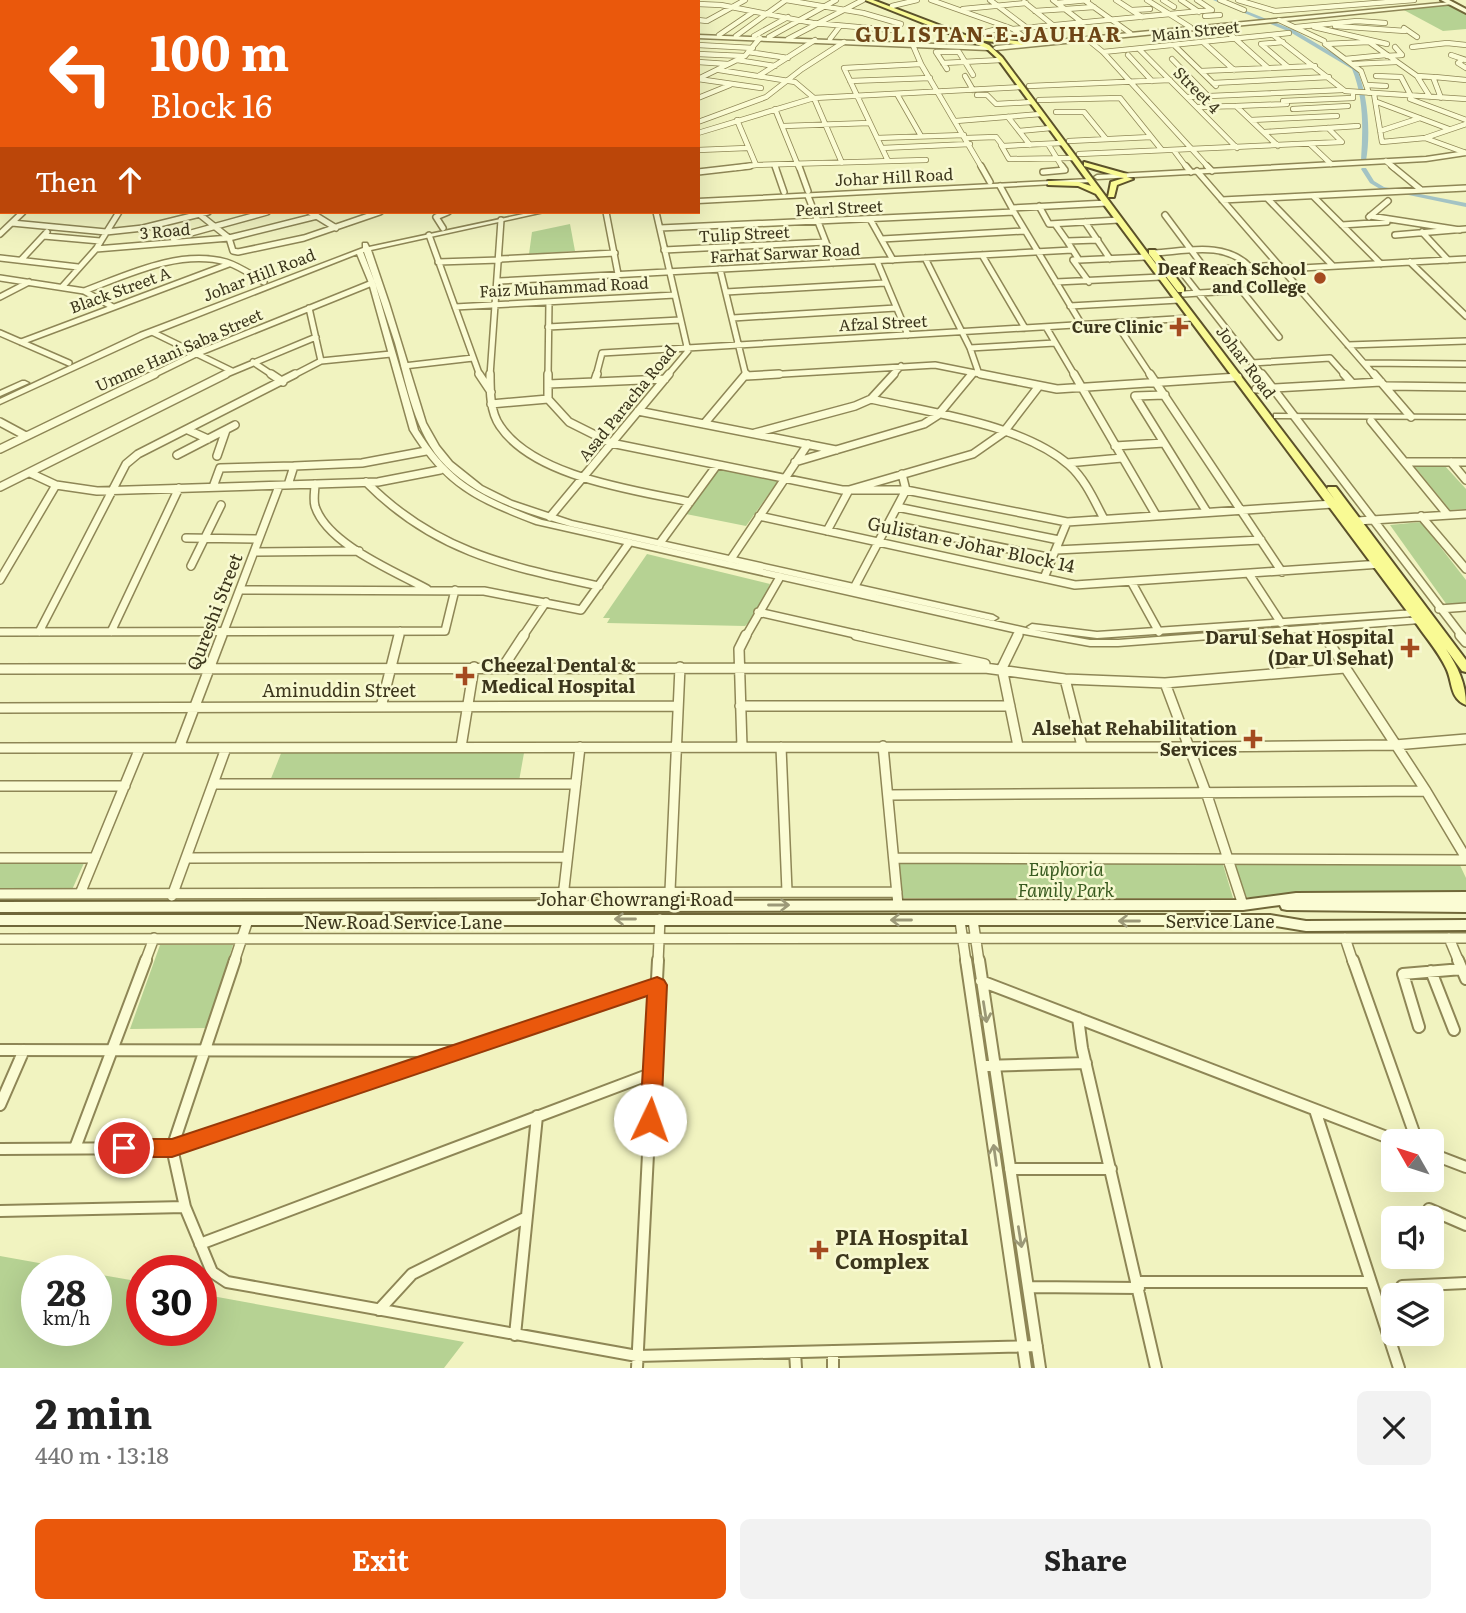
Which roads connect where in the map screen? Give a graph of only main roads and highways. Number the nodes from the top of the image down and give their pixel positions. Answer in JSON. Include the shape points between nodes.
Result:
{"nodes":[{"id":1,"x":866,"y":0,"type":"edge"},
{"id":2,"x":877,"y":0,"type":"edge"},
{"id":3,"x":1444,"y":2,"type":"edge"},
{"id":4,"x":1466,"y":9,"type":"edge"},
{"id":5,"x":973,"y":37,"type":"junction"},
{"id":6,"x":990,"y":47,"type":"junction"},
{"id":7,"x":973,"y":48,"type":"road end"},
{"id":8,"x":1003,"y":58,"type":"junction"},
{"id":9,"x":1035,"y":101,"type":"junction"},
{"id":10,"x":1066,"y":142,"type":"junction"},
{"id":11,"x":1079,"y":160,"type":"junction"},
{"id":12,"x":1126,"y":177,"type":"joint"},
{"id":13,"x":1106,"y":197,"type":"junction"},
{"id":14,"x":1152,"y":258,"type":"junction"},
{"id":15,"x":1182,"y":297,"type":"junction"},
{"id":16,"x":1383,"y":564,"type":"junction"},
{"id":17,"x":1463,"y":668,"type":"edge"},
{"id":18,"x":1466,"y":687,"type":"edge"},
{"id":19,"x":1466,"y":701,"type":"edge"},
{"id":20,"x":1466,"y":897,"type":"edge"},
{"id":21,"x":1265,"y":903,"type":"junction"},
{"id":22,"x":0,"y":907,"type":"edge"},
{"id":23,"x":1466,"y":907,"type":"edge"},
{"id":24,"x":708,"y":913,"type":"junction"},
{"id":25,"x":734,"y":913,"type":"junction"},
{"id":26,"x":1466,"y":916,"type":"edge"},
{"id":27,"x":0,"y":920,"type":"edge"},
{"id":28,"x":1270,"y":920,"type":"junction"},
{"id":29,"x":1466,"y":925,"type":"edge"}],
"edges":[{"from":1,"to":6,"type":"main road","name":"Johar Road"},
{"from":2,"to":5,"type":"main road","name":"Johar Road"},
{"from":3,"to":4,"type":"main road"},
{"from":5,"to":6,"type":"main road","name":"Johar Road"},
{"from":5,"to":8,"type":"main road","via":[[1022,44]]},
{"from":6,"to":8,"type":"main road","name":"Johar Road"},
{"from":7,"to":8,"type":"main road"},
{"from":8,"to":9,"type":"main road","name":"Johar Road"},
{"from":9,"to":10,"type":"main road","name":"Johar Road"},
{"from":9,"to":10,"type":"main road","name":"Johar Road","via":[[1051,128]]},
{"from":10,"to":11,"type":"main road","name":"Johar Road"},
{"from":11,"to":12,"type":"main road"},
{"from":11,"to":13,"type":"main road","name":"Johar Road"},
{"from":11,"to":13,"type":"main road","via":[[1074,173],[1053,181],[1079,184]]},
{"from":12,"to":13,"type":"main road","via":[[1114,184]]},
{"from":13,"to":14,"type":"main road","name":"Johar Road"},
{"from":13,"to":14,"type":"main road","name":"Johar Road"},
{"from":14,"to":15,"type":"main road","name":"Johar Road"},
{"from":15,"to":16,"type":"main road","name":"Johar Road","via":[[1357,521]]},
{"from":15,"to":16,"type":"main road","name":"Johar Road","via":[[1192,318]]},
{"from":16,"to":17,"type":"main road","name":"Johar Road"},
{"from":16,"to":17,"type":"main road","name":"Johar Road","via":[[1418,617]]},
{"from":17,"to":18,"type":"main road"},
{"from":17,"to":19,"type":"main road","name":"Johar Road","via":[[1458,691]]},
{"from":20,"to":21,"type":"main road","name":"Johar Chowrangi Road","via":[[1296,898]]},
{"from":21,"to":23,"type":"main road","name":"Johar Chowrangi Road"},
{"from":25,"to":21,"type":"main road","name":"Johar Chowrangi Road","one_way":true,"via":[[897,898]]},
{"from":22,"to":24,"type":"main road","name":"Johar Chowrangi Road","via":[[563,898]]},
{"from":24,"to":25,"type":"main road","name":"Johar Chowrangi Road"},
{"from":24,"to":27,"type":"main road","name":"Johar Chowrangi Road","one_way":true,"via":[[660,919]]},
{"from":28,"to":25,"type":"main road","name":"Johar Chowrangi Road","one_way":true,"via":[[967,920]]},
{"from":26,"to":28,"type":"main road","name":"Johar Chowrangi Road"},
{"from":28,"to":29,"type":"main road","name":"Johar Chowrangi Road","via":[[1306,926]]}]}
